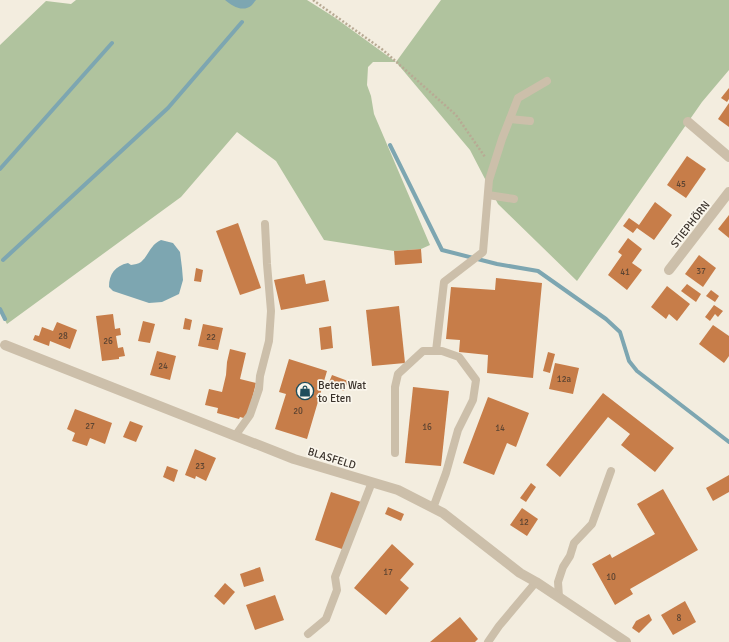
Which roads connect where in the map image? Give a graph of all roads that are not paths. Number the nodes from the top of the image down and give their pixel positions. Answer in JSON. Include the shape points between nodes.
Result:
{"nodes":[{"id":1,"x":547,"y":80,"type":"dead end"},
{"id":2,"x":510,"y":119,"type":"junction"},
{"id":3,"x":530,"y":121,"type":"dead end"},
{"id":4,"x":688,"y":122,"type":"dead end"},
{"id":5,"x":729,"y":157,"type":"edge"},
{"id":6,"x":729,"y":192,"type":"edge"},
{"id":7,"x":488,"y":195,"type":"junction"},
{"id":8,"x":514,"y":199,"type":"dead end"},
{"id":9,"x":265,"y":224,"type":"dead end"},
{"id":10,"x":669,"y":270,"type":"dead end"},
{"id":11,"x":5,"y":345,"type":"dead end"},
{"id":12,"x":436,"y":351,"type":"junction"},
{"id":13,"x":235,"y":436,"type":"junction"},
{"id":14,"x":395,"y":453,"type":"dead end"},
{"id":15,"x":611,"y":470,"type":"dead end"},
{"id":16,"x":372,"y":482,"type":"junction"},
{"id":17,"x":433,"y":508,"type":"junction"},
{"id":18,"x":536,"y":582,"type":"junction"},
{"id":19,"x":559,"y":597,"type":"junction"},
{"id":20,"x":308,"y":634,"type":"dead end"},
{"id":21,"x":488,"y":642,"type":"edge"},
{"id":22,"x":626,"y":642,"type":"edge"}],
"edges":[{"from":1,"to":2,"type":"lane","via":[[518,98]]},
{"from":2,"to":3,"type":"lane"},
{"from":2,"to":7,"type":"lane","via":[[493,169]]},
{"from":4,"to":5,"type":"street"},
{"from":6,"to":10,"type":"street","name":"STIEPHÖRN"},
{"from":7,"to":8,"type":"lane"},
{"from":7,"to":12,"type":"lane","via":[[483,252],[444,282]]},
{"from":9,"to":13,"type":"lane","via":[[271,311],[269,341],[259,389],[250,415]]},
{"from":11,"to":13,"type":"street","name":"BLASFELD"},
{"from":12,"to":14,"type":"lane","via":[[423,351],[398,374],[395,387]]},
{"from":12,"to":17,"type":"lane","via":[[459,357],[476,380],[473,400],[458,430]]},
{"from":13,"to":16,"type":"street","name":"BLASFELD","via":[[294,459]]},
{"from":15,"to":19,"type":"lane","via":[[592,524],[574,543],[563,567],[558,582]]},
{"from":16,"to":17,"type":"street","name":"BLASFELD","via":[[398,490]]},
{"from":16,"to":20,"type":"lane","via":[[335,577],[337,590],[326,619]]},
{"from":17,"to":18,"type":"street","name":"BLASFELD","via":[[520,573]]},
{"from":18,"to":19,"type":"street","name":"BLASFELD"},
{"from":18,"to":21,"type":"lane"},
{"from":19,"to":22,"type":"street","name":"BLASFELD"}]}
